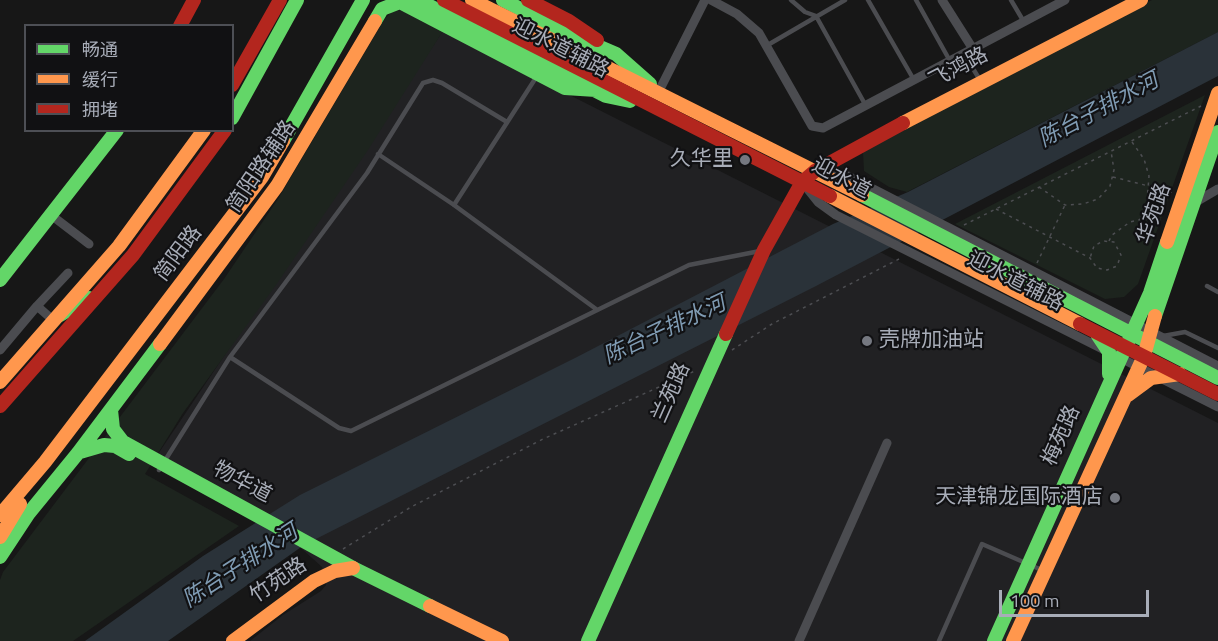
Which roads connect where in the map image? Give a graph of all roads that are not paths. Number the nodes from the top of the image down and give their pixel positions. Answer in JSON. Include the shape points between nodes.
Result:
{"nodes":[{"id":1,"x":194,"y":0,"type":"edge"},
{"id":2,"x":280,"y":0,"type":"edge"},
{"id":3,"x":297,"y":0,"type":"edge"},
{"id":4,"x":363,"y":0,"type":"edge"},
{"id":5,"x":418,"y":0,"type":"edge"},
{"id":6,"x":444,"y":0,"type":"edge"},
{"id":7,"x":472,"y":0,"type":"edge"},
{"id":8,"x":504,"y":0,"type":"edge"},
{"id":9,"x":528,"y":0,"type":"edge"},
{"id":10,"x":705,"y":0,"type":"edge"},
{"id":11,"x":711,"y":0,"type":"edge"},
{"id":12,"x":791,"y":0,"type":"edge"},
{"id":13,"x":845,"y":0,"type":"edge"},
{"id":14,"x":868,"y":0,"type":"edge"},
{"id":15,"x":916,"y":0,"type":"edge"},
{"id":16,"x":942,"y":0,"type":"edge"},
{"id":17,"x":1011,"y":0,"type":"edge"},
{"id":18,"x":1065,"y":0,"type":"edge"},
{"id":19,"x":1122,"y":0,"type":"edge"},
{"id":20,"x":1141,"y":0,"type":"edge"},
{"id":21,"x":816,"y":16,"type":"junction"},
{"id":22,"x":1024,"y":22,"type":"junction"},
{"id":23,"x":181,"y":24,"type":"edge"},
{"id":24,"x":766,"y":46,"type":"junction"},
{"id":25,"x":969,"y":52,"type":"junction"},
{"id":26,"x":616,"y":54,"type":"junction"},
{"id":27,"x":950,"y":61,"type":"junction"},
{"id":28,"x":538,"y":74,"type":"junction"},
{"id":29,"x":978,"y":77,"type":"junction"},
{"id":30,"x":914,"y":80,"type":"junction"},
{"id":31,"x":234,"y":81,"type":"edge"},
{"id":32,"x":596,"y":90,"type":"junction"},
{"id":33,"x":1217,"y":95,"type":"edge"},
{"id":34,"x":659,"y":98,"type":"junction"},
{"id":35,"x":866,"y":106,"type":"junction"},
{"id":36,"x":234,"y":114,"type":"edge"},
{"id":37,"x":507,"y":122,"type":"junction"},
{"id":38,"x":115,"y":132,"type":"edge"},
{"id":39,"x":203,"y":132,"type":"edge"},
{"id":40,"x":224,"y":132,"type":"edge"},
{"id":41,"x":1218,"y":132,"type":"edge"},
{"id":42,"x":378,"y":154,"type":"junction"},
{"id":43,"x":810,"y":169,"type":"junction"},
{"id":44,"x":799,"y":181,"type":"junction"},
{"id":45,"x":1218,"y":189,"type":"edge"},
{"id":46,"x":1187,"y":200,"type":"junction"},
{"id":47,"x":454,"y":205,"type":"junction"},
{"id":48,"x":51,"y":215,"type":"junction"},
{"id":49,"x":935,"y":227,"type":"junction"},
{"id":50,"x":89,"y":244,"type":"dead end"},
{"id":51,"x":911,"y":248,"type":"junction"},
{"id":52,"x":760,"y":255,"type":"junction"},
{"id":53,"x":68,"y":273,"type":"dead end"},
{"id":54,"x":0,"y":280,"type":"edge"},
{"id":55,"x":1207,"y":286,"type":"dead end"},
{"id":56,"x":103,"y":290,"type":"junction"},
{"id":57,"x":1218,"y":292,"type":"edge"},
{"id":58,"x":37,"y":306,"type":"junction"},
{"id":59,"x":596,"y":309,"type":"junction"},
{"id":60,"x":57,"y":318,"type":"junction"},
{"id":61,"x":1092,"y":322,"type":"junction"},
{"id":62,"x":1218,"y":348,"type":"edge"},
{"id":63,"x":0,"y":350,"type":"edge"},
{"id":64,"x":1134,"y":350,"type":"junction"},
{"id":65,"x":230,"y":357,"type":"junction"},
{"id":66,"x":711,"y":363,"type":"junction"},
{"id":67,"x":1218,"y":366,"type":"edge"},
{"id":68,"x":1183,"y":368,"type":"junction"},
{"id":69,"x":1158,"y":376,"type":"junction"},
{"id":70,"x":1218,"y":378,"type":"edge"},
{"id":71,"x":0,"y":382,"type":"edge"},
{"id":72,"x":1106,"y":388,"type":"junction"},
{"id":73,"x":1218,"y":394,"type":"edge"},
{"id":74,"x":1124,"y":400,"type":"junction"},
{"id":75,"x":0,"y":406,"type":"edge"},
{"id":76,"x":1218,"y":407,"type":"edge"},
{"id":77,"x":111,"y":410,"type":"junction"},
{"id":78,"x":886,"y":443,"type":"dead end"},
{"id":79,"x":78,"y":453,"type":"junction"},
{"id":80,"x":45,"y":462,"type":"junction"},
{"id":81,"x":161,"y":467,"type":"junction"},
{"id":82,"x":0,"y":515,"type":"edge"},
{"id":83,"x":0,"y":537,"type":"edge"},
{"id":84,"x":315,"y":551,"type":"junction"},
{"id":85,"x":0,"y":557,"type":"edge"},
{"id":86,"x":1028,"y":564,"type":"junction"},
{"id":87,"x":348,"y":570,"type":"junction"},
{"id":88,"x":1044,"y":571,"type":"junction"},
{"id":89,"x":233,"y":641,"type":"edge"},
{"id":90,"x":240,"y":641,"type":"edge"},
{"id":91,"x":489,"y":641,"type":"edge"},
{"id":92,"x":502,"y":641,"type":"edge"},
{"id":93,"x":584,"y":641,"type":"edge"},
{"id":94,"x":588,"y":641,"type":"edge"},
{"id":95,"x":799,"y":641,"type":"edge"},
{"id":96,"x":939,"y":641,"type":"edge"},
{"id":97,"x":994,"y":641,"type":"edge"},
{"id":98,"x":1013,"y":641,"type":"edge"}],
"edges":[{"from":1,"to":23,"type":"main road"},
{"from":2,"to":31,"type":"main road"},
{"from":3,"to":36,"type":"main road"},
{"from":4,"to":80,"type":"main road","name":"简阳路","via":[[262,177]]},
{"from":5,"to":32,"type":"main road","name":"迎水道辅路"},
{"from":6,"to":34,"type":"main road","name":"迎水道","via":[[610,86]]},
{"from":7,"to":34,"type":"main road","name":"迎水道"},
{"from":8,"to":26,"type":"main road","name":"迎水道辅路"},
{"from":9,"to":26,"type":"main road","via":[[578,27]]},
{"from":10,"to":34,"type":"street"},
{"from":11,"to":24,"type":"street","via":[[737,14],[759,33]]},
{"from":12,"to":21,"type":"lane"},
{"from":13,"to":21,"type":"lane"},
{"from":14,"to":30,"type":"lane"},
{"from":15,"to":27,"type":"lane"},
{"from":16,"to":25,"type":"street"},
{"from":17,"to":22,"type":"lane"},
{"from":18,"to":22,"type":"street"},
{"from":19,"to":29,"type":"main road","name":"飞鸿路"},
{"from":20,"to":29,"type":"main road","name":"飞鸿路"},
{"from":21,"to":24,"type":"lane"},
{"from":21,"to":35,"type":"lane"},
{"from":22,"to":25,"type":"street"},
{"from":24,"to":35,"type":"street","via":[[812,126],[823,128]]},
{"from":25,"to":27,"type":"street"},
{"from":25,"to":29,"type":"lane"},
{"from":26,"to":34,"type":"main road","name":"迎水道辅路"},
{"from":27,"to":30,"type":"street"},
{"from":28,"to":32,"type":"main road","name":"简阳路辅路","via":[[565,88]]},
{"from":28,"to":37,"type":"lane"},
{"from":28,"to":77,"type":"main road","name":"简阳路辅路","via":[[410,6],[400,2],[382,9],[277,186]]},
{"from":29,"to":43,"type":"main road","name":"飞鸿路"},
{"from":30,"to":35,"type":"street"},
{"from":32,"to":34,"type":"main road","name":"迎水道辅路","via":[[606,96]]},
{"from":33,"to":46,"type":"main road","name":"华苑路"},
{"from":34,"to":43,"type":"main road","name":"迎水道"},
{"from":34,"to":44,"type":"main road","name":"迎水道"},
{"from":37,"to":42,"type":"lane","via":[[433,80],[423,83]]},
{"from":37,"to":47,"type":"lane"},
{"from":38,"to":48,"type":"main road"},
{"from":39,"to":60,"type":"main road","via":[[125,238]]},
{"from":40,"to":56,"type":"main road","name":"简阳路"},
{"from":41,"to":46,"type":"main road","name":"华苑路"},
{"from":42,"to":47,"type":"lane"},
{"from":42,"to":65,"type":"lane"},
{"from":43,"to":44,"type":"main road","name":"兰苑路"},
{"from":43,"to":49,"type":"main road","name":"迎水道","via":[[865,198]]},
{"from":43,"to":49,"type":"street","name":"迎水道辅路","via":[[848,176]]},
{"from":44,"to":51,"type":"main road","name":"迎水道","via":[[844,212]]},
{"from":44,"to":52,"type":"main road","name":"兰苑路"},
{"from":45,"to":46,"type":"street"},
{"from":46,"to":64,"type":"main road","name":"华苑路"},
{"from":46,"to":64,"type":"main road","name":"华苑路","via":[[1150,293]]},
{"from":47,"to":59,"type":"lane"},
{"from":48,"to":50,"type":"street"},
{"from":48,"to":54,"type":"main road"},
{"from":49,"to":61,"type":"main road","name":"迎水道"},
{"from":49,"to":64,"type":"street","name":"迎水道辅路","via":[[953,230],[1033,272]]},
{"from":51,"to":61,"type":"main road","name":"迎水道"},
{"from":51,"to":64,"type":"street","name":"迎水道辅路"},
{"from":52,"to":59,"type":"lane","via":[[689,265]]},
{"from":52,"to":66,"type":"main road","name":"兰苑路"},
{"from":53,"to":58,"type":"street"},
{"from":55,"to":57,"type":"lane"},
{"from":56,"to":60,"type":"main road"},
{"from":56,"to":75,"type":"main road","name":"简阳路"},
{"from":58,"to":60,"type":"street"},
{"from":58,"to":63,"type":"street"},
{"from":59,"to":65,"type":"lane","via":[[351,430],[339,428]]},
{"from":60,"to":71,"type":"main road"},
{"from":61,"to":64,"type":"main road","name":"迎水道"},
{"from":62,"to":64,"type":"lane","via":[[1185,332]]},
{"from":64,"to":67,"type":"street","name":"迎水道辅路"},
{"from":64,"to":68,"type":"main road","name":"迎水道"},
{"from":64,"to":69,"type":"street","name":"迎水道辅路"},
{"from":64,"to":72,"type":"main road"},
{"from":64,"to":72,"type":"main road","via":[[1110,371]]},
{"from":64,"to":74,"type":"main road","name":"梅苑路"},
{"from":65,"to":81,"type":"lane"},
{"from":66,"to":93,"type":"main road","name":"兰苑路"},
{"from":66,"to":94,"type":"main road","name":"兰苑路"},
{"from":68,"to":69,"type":"main road"},
{"from":68,"to":70,"type":"main road","name":"迎水道"},
{"from":68,"to":73,"type":"main road","name":"迎水道"},
{"from":69,"to":74,"type":"main road","via":[[1144,381]]},
{"from":69,"to":76,"type":"street","name":"迎水道辅路"},
{"from":72,"to":86,"type":"main road","name":"梅苑路"},
{"from":74,"to":88,"type":"main road","name":"梅苑路"},
{"from":77,"to":79,"type":"main road","name":"简阳路辅路"},
{"from":77,"to":81,"type":"main road","name":"物华道","via":[[118,437]]},
{"from":78,"to":95,"type":"street"},
{"from":79,"to":81,"type":"main road","name":"物华道","via":[[110,445]]},
{"from":79,"to":85,"type":"main road","name":"简阳路辅路","via":[[29,513]]},
{"from":80,"to":82,"type":"main road","name":"简阳路"},
{"from":80,"to":83,"type":"main road"},
{"from":81,"to":84,"type":"main road","name":"物华道"},
{"from":84,"to":87,"type":"main road","name":"物华道"},
{"from":84,"to":87,"type":"main road","name":"物华道","via":[[332,556]]},
{"from":86,"to":88,"type":"lane"},
{"from":86,"to":96,"type":"lane","via":[[982,544]]},
{"from":86,"to":97,"type":"main road","name":"梅苑路"},
{"from":87,"to":89,"type":"main road","name":"竹苑路","via":[[314,581]]},
{"from":87,"to":90,"type":"main road","name":"竹苑路","via":[[307,591]]},
{"from":87,"to":91,"type":"main road","name":"物华道"},
{"from":87,"to":92,"type":"main road","name":"物华道"},
{"from":88,"to":98,"type":"main road","name":"梅苑路"}]}
